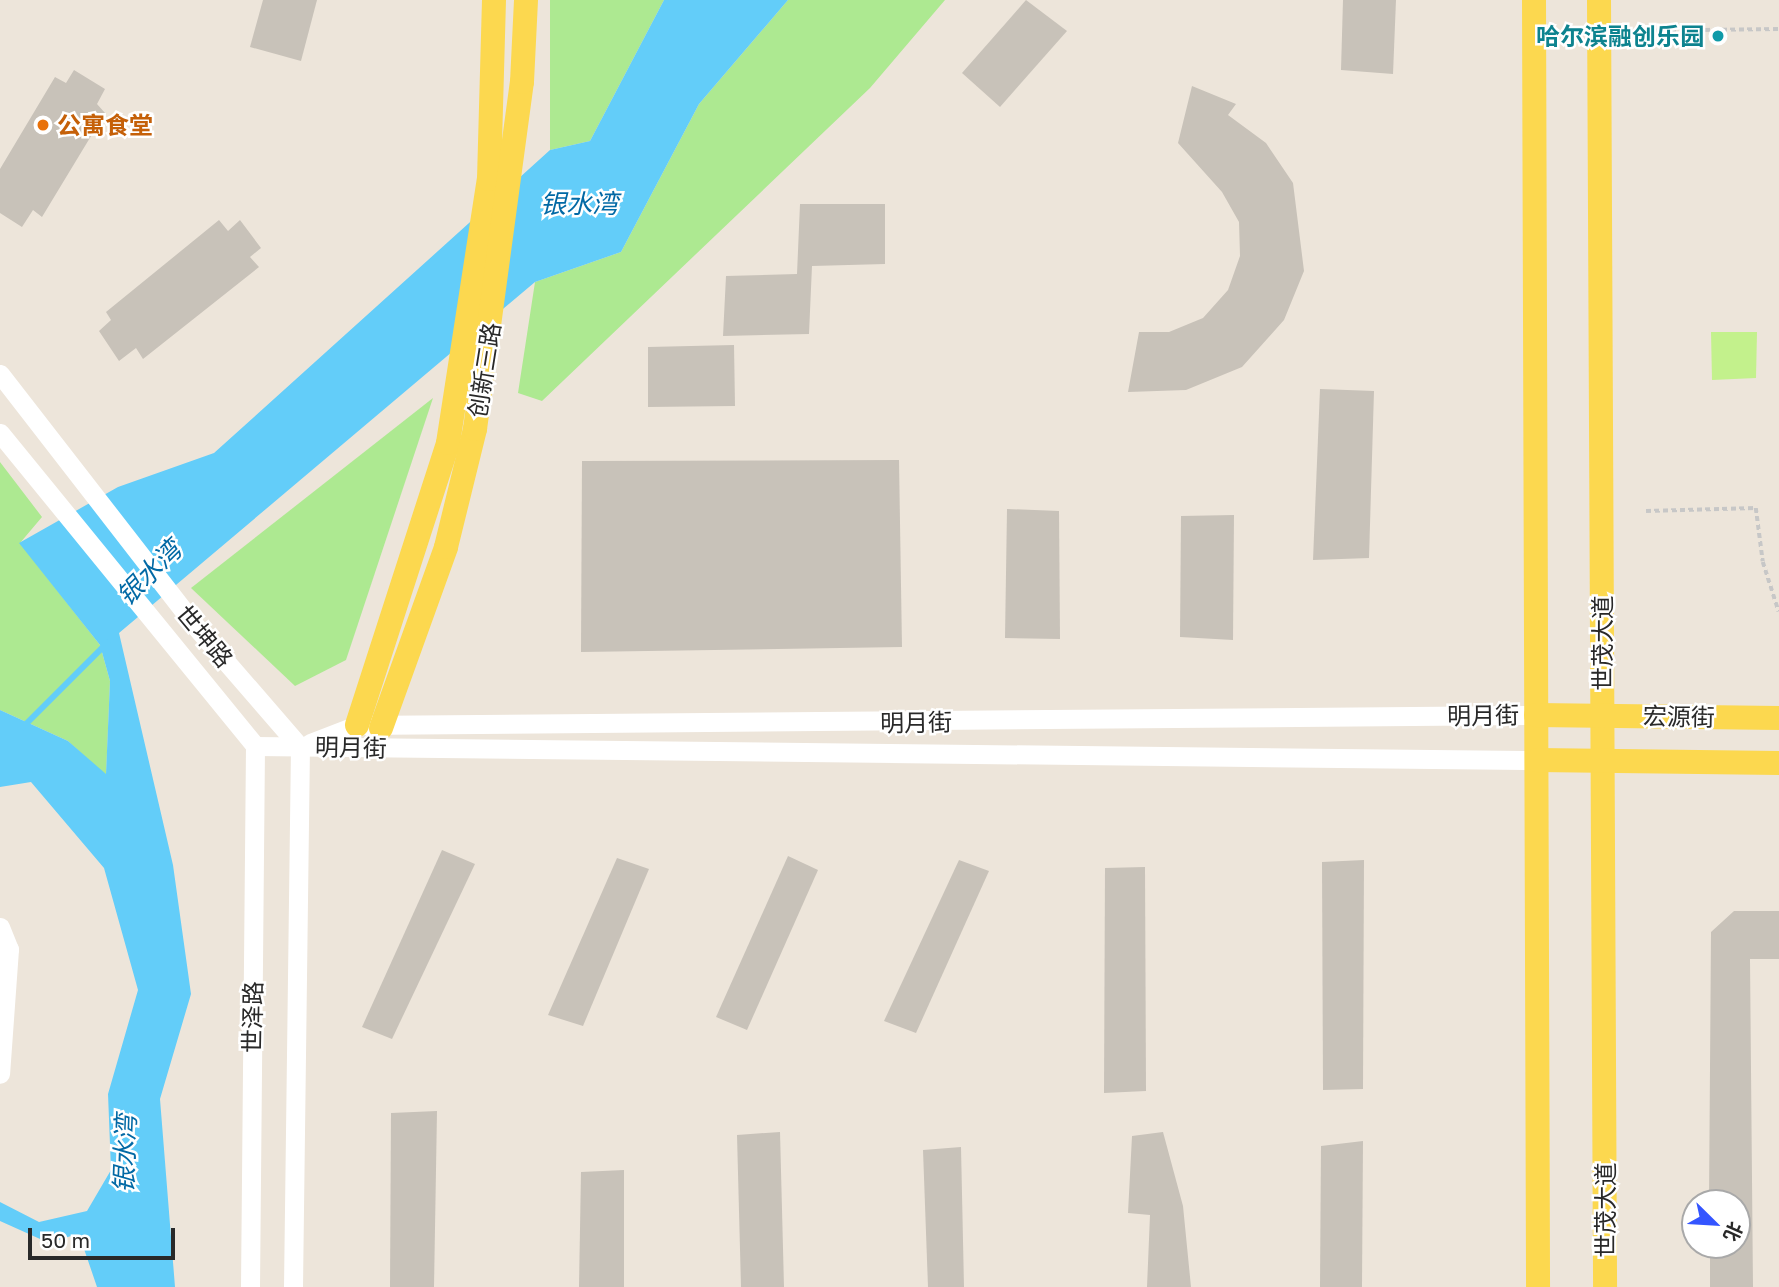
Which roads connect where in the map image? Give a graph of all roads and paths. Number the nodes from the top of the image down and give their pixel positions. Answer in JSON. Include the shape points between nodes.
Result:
{"nodes":[{"id":1,"x":494,"y":0,"type":"edge"},
{"id":2,"x":526,"y":0,"type":"edge"},
{"id":3,"x":1534,"y":0,"type":"edge"},
{"id":4,"x":1599,"y":0,"type":"edge"},
{"id":5,"x":1779,"y":29,"type":"edge"},
{"id":6,"x":1599,"y":31,"type":"junction"},
{"id":7,"x":0,"y":374,"type":"edge"},
{"id":8,"x":0,"y":433,"type":"edge"},
{"id":9,"x":1646,"y":511,"type":"dead end"},
{"id":10,"x":1779,"y":612,"type":"edge"},
{"id":11,"x":1536,"y":715,"type":"junction"},
{"id":12,"x":1603,"y":715,"type":"junction"},
{"id":13,"x":1779,"y":718,"type":"edge"},
{"id":14,"x":369,"y":726,"type":"junction"},
{"id":15,"x":255,"y":746,"type":"junction"},
{"id":16,"x":300,"y":747,"type":"junction"},
{"id":17,"x":1537,"y":761,"type":"junction"},
{"id":18,"x":1603,"y":761,"type":"junction"},
{"id":19,"x":1779,"y":763,"type":"edge"},
{"id":20,"x":0,"y":926,"type":"edge"},
{"id":21,"x":0,"y":1074,"type":"edge"},
{"id":22,"x":250,"y":1287,"type":"edge"},
{"id":23,"x":293,"y":1287,"type":"edge"},
{"id":24,"x":1538,"y":1287,"type":"edge"},
{"id":25,"x":1605,"y":1287,"type":"edge"}],
"edges":[{"from":1,"to":14,"type":"main road","name":"创新三路","via":[[489,179],[463,356],[430,505]]},
{"from":2,"to":14,"type":"main road","name":"创新三路","via":[[490,336],[446,547]]},
{"from":3,"to":11,"type":"main road"},
{"from":4,"to":6,"type":"main road","name":"世茂大道"},
{"from":5,"to":6,"type":"path"},
{"from":6,"to":12,"type":"main road","name":"世茂大道"},
{"from":7,"to":16,"type":"street","name":"世坤路","via":[[196,628]]},
{"from":8,"to":15,"type":"street","name":"世坤路","via":[[171,649]]},
{"from":9,"to":10,"type":"path","via":[[1756,508],[1763,562]]},
{"from":11,"to":12,"type":"main road","name":"宏源街"},
{"from":11,"to":14,"type":"street","name":"明月街"},
{"from":11,"to":17,"type":"main road"},
{"from":12,"to":13,"type":"main road","name":"宏源街"},
{"from":12,"to":18,"type":"main road","name":"世茂大道"},
{"from":14,"to":16,"type":"street","name":"明月街"},
{"from":15,"to":16,"type":"street","name":"明月街"},
{"from":15,"to":22,"type":"street","name":"世泽路"},
{"from":16,"to":17,"type":"street","name":"明月街"},
{"from":16,"to":23,"type":"street","name":"世泽路"},
{"from":17,"to":18,"type":"main road","name":"宏源街"},
{"from":17,"to":24,"type":"main road"},
{"from":18,"to":19,"type":"main road","name":"宏源街"},
{"from":18,"to":25,"type":"main road","name":"世茂大道"},
{"from":20,"to":21,"type":"street","via":[[9,949]]}]}
